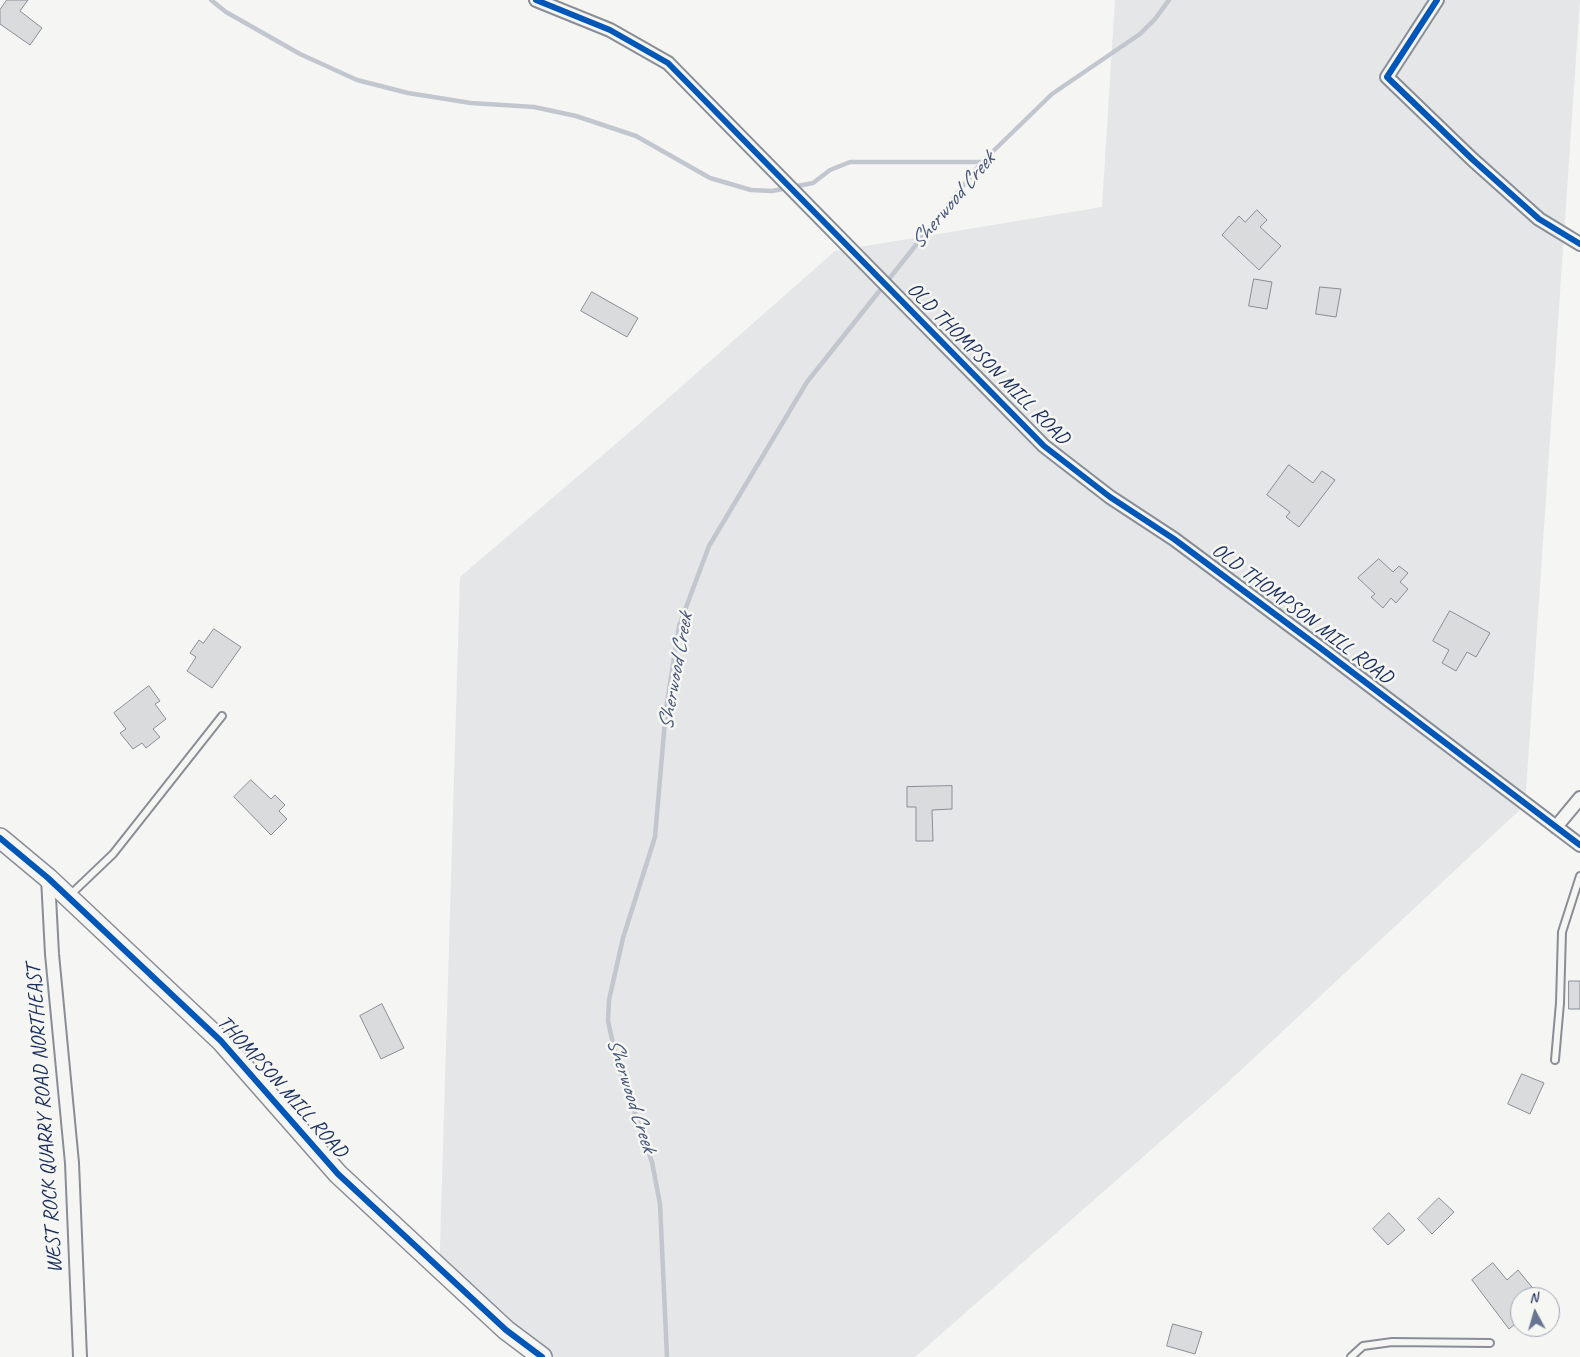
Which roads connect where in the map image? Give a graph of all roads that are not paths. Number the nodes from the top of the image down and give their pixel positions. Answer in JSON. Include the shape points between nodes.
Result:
{"nodes":[{"id":1,"x":536,"y":0,"type":"edge"},
{"id":2,"x":1437,"y":0,"type":"edge"},
{"id":3,"x":1580,"y":244,"type":"edge"},
{"id":4,"x":222,"y":716,"type":"dead end"},
{"id":5,"x":1580,"y":798,"type":"edge"},
{"id":6,"x":1556,"y":827,"type":"junction"},
{"id":7,"x":0,"y":838,"type":"edge"},
{"id":8,"x":1580,"y":845,"type":"edge"},
{"id":9,"x":1580,"y":876,"type":"edge"},
{"id":10,"x":48,"y":878,"type":"junction"},
{"id":11,"x":69,"y":897,"type":"junction"},
{"id":12,"x":1555,"y":1060,"type":"dead end"},
{"id":13,"x":1490,"y":1343,"type":"dead end"},
{"id":14,"x":80,"y":1357,"type":"edge"},
{"id":15,"x":542,"y":1357,"type":"edge"},
{"id":16,"x":1351,"y":1357,"type":"edge"}],
"edges":[{"from":1,"to":6,"type":"street","name":"OLD THOMPSON MILL ROAD","via":[[610,30],[668,63],[1044,446],[1312,641]]},
{"from":2,"to":3,"type":"street","via":[[1387,77],[1539,219]]},
{"from":4,"to":11,"type":"lane","via":[[113,854]]},
{"from":5,"to":6,"type":"street"},
{"from":6,"to":8,"type":"street","name":"OLD THOMPSON MILL ROAD"},
{"from":7,"to":10,"type":"street","name":"THOMPSON MILL ROAD"},
{"from":9,"to":12,"type":"lane","via":[[1562,932]]},
{"from":10,"to":11,"type":"street","name":"THOMPSON MILL ROAD"},
{"from":10,"to":14,"type":"street","name":"WEST ROCK QUARRY ROAD NORTHEAST","via":[[72,1162]]},
{"from":11,"to":15,"type":"street","name":"THOMPSON MILL ROAD","via":[[221,1041],[338,1174],[506,1330]]},
{"from":13,"to":16,"type":"lane","via":[[1392,1342],[1363,1346]]}]}
